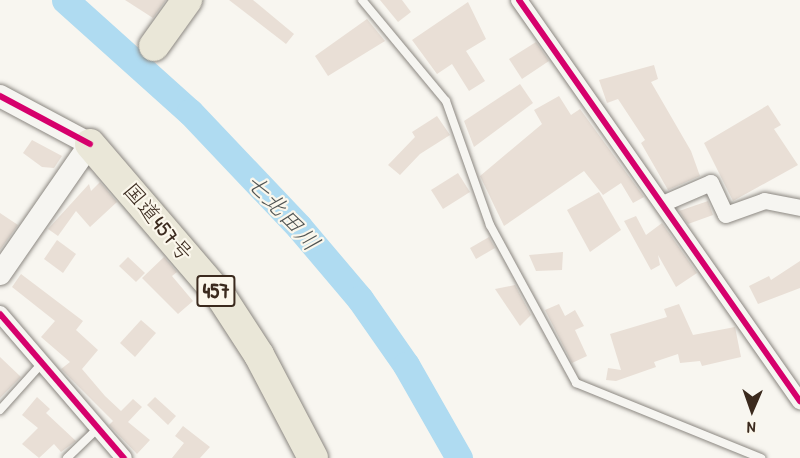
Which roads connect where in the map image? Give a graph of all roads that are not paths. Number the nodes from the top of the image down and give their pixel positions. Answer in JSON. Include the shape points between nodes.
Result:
{"nodes":[{"id":1,"x":187,"y":0,"type":"edge"},
{"id":2,"x":362,"y":0,"type":"edge"},
{"id":3,"x":519,"y":0,"type":"edge"},
{"id":4,"x":154,"y":46,"type":"dead end"},
{"id":5,"x":0,"y":96,"type":"edge"},
{"id":6,"x":90,"y":144,"type":"junction"},
{"id":7,"x":665,"y":203,"type":"junction"},
{"id":8,"x":800,"y":208,"type":"edge"},
{"id":9,"x":0,"y":273,"type":"edge"},
{"id":10,"x":0,"y":314,"type":"edge"},
{"id":11,"x":44,"y":362,"type":"junction"},
{"id":12,"x":800,"y":402,"type":"edge"},
{"id":13,"x":0,"y":410,"type":"edge"},
{"id":14,"x":98,"y":429,"type":"junction"},
{"id":15,"x":67,"y":458,"type":"edge"},
{"id":16,"x":124,"y":458,"type":"edge"},
{"id":17,"x":313,"y":458,"type":"edge"},
{"id":18,"x":761,"y":458,"type":"edge"}],
"edges":[{"from":1,"to":4,"type":"highway"},
{"from":2,"to":18,"type":"lane","via":[[446,101],[490,225],[576,383]]},
{"from":3,"to":7,"type":"street"},
{"from":5,"to":6,"type":"main road"},
{"from":6,"to":9,"type":"main road"},
{"from":6,"to":17,"type":"highway","name":"国道457号","number":"457","via":[[222,298],[260,355]]},
{"from":7,"to":8,"type":"street","via":[[711,183],[726,215],[765,201]]},
{"from":7,"to":12,"type":"street"},
{"from":10,"to":11,"type":"street"},
{"from":11,"to":13,"type":"lane"},
{"from":11,"to":14,"type":"street"},
{"from":14,"to":15,"type":"lane"},
{"from":14,"to":16,"type":"street"}]}
